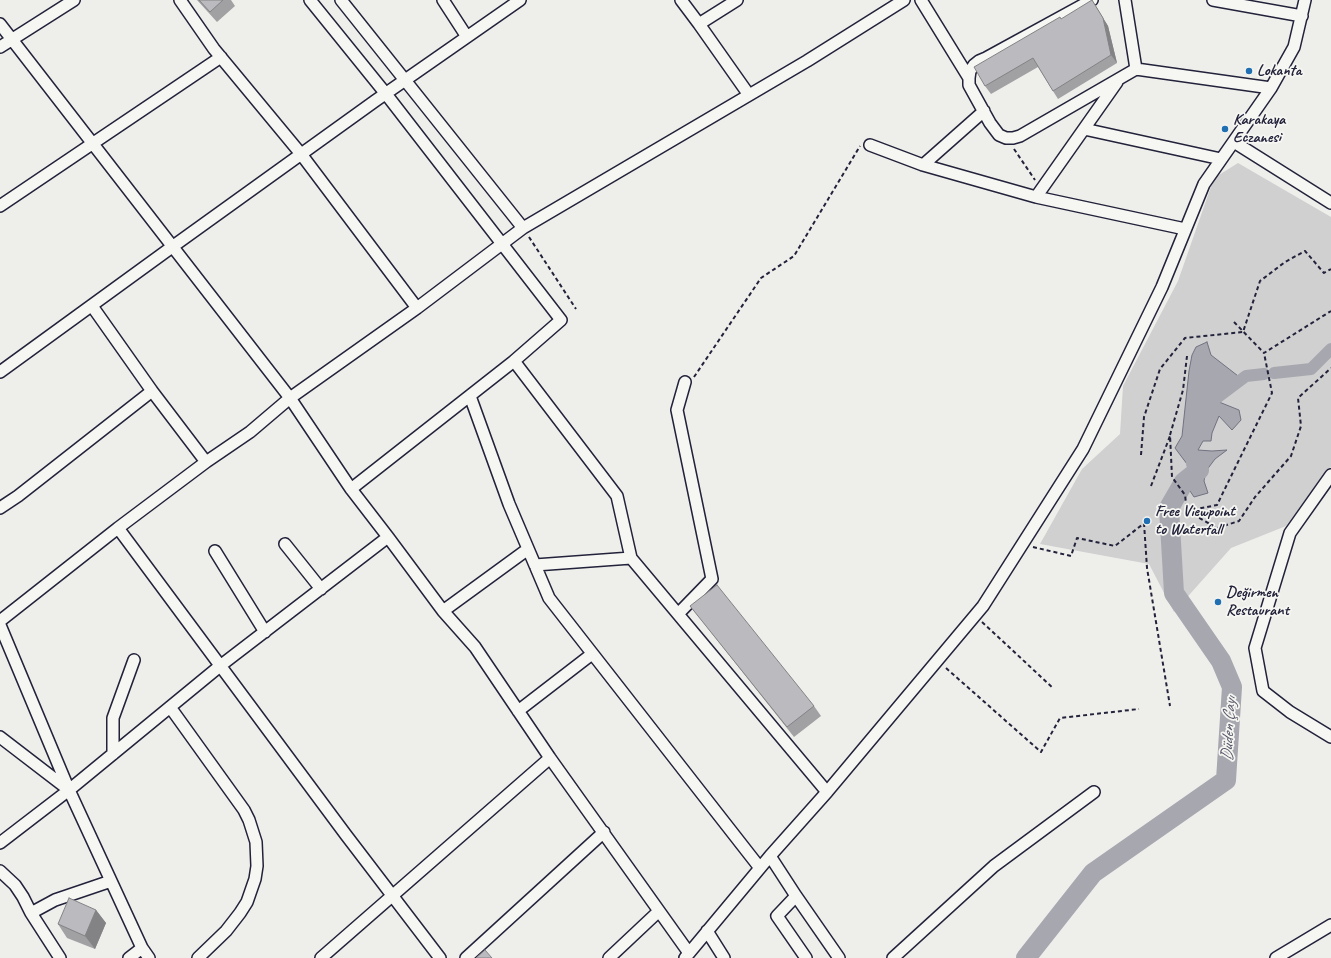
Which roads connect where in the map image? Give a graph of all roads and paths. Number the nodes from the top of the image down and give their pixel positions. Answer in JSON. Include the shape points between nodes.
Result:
{"nodes":[{"id":1,"x":74,"y":0,"type":"edge"},
{"id":2,"x":180,"y":0,"type":"edge"},
{"id":3,"x":310,"y":0,"type":"edge"},
{"id":4,"x":342,"y":0,"type":"edge"},
{"id":5,"x":443,"y":0,"type":"edge"},
{"id":6,"x":520,"y":0,"type":"edge"},
{"id":7,"x":681,"y":0,"type":"edge"},
{"id":8,"x":738,"y":0,"type":"edge"},
{"id":9,"x":904,"y":0,"type":"edge"},
{"id":10,"x":921,"y":0,"type":"edge"},
{"id":11,"x":1092,"y":0,"type":"edge"},
{"id":12,"x":1125,"y":0,"type":"edge"},
{"id":13,"x":1213,"y":0,"type":"edge"},
{"id":14,"x":1305,"y":0,"type":"edge"},
{"id":15,"x":1302,"y":16,"type":"junction"},
{"id":16,"x":0,"y":24,"type":"edge"},
{"id":17,"x":700,"y":24,"type":"junction"},
{"id":18,"x":467,"y":37,"type":"junction"},
{"id":19,"x":12,"y":39,"type":"junction"},
{"id":20,"x":0,"y":47,"type":"edge"},
{"id":21,"x":221,"y":57,"type":"junction"},
{"id":22,"x":1136,"y":69,"type":"junction"},
{"id":23,"x":969,"y":78,"type":"junction"},
{"id":24,"x":1120,"y":78,"type":"junction"},
{"id":25,"x":406,"y":80,"type":"junction"},
{"id":26,"x":1271,"y":88,"type":"junction"},
{"id":27,"x":386,"y":94,"type":"junction"},
{"id":28,"x":749,"y":95,"type":"junction"},
{"id":29,"x":984,"y":111,"type":"junction"},
{"id":30,"x":1084,"y":129,"type":"junction"},
{"id":31,"x":1006,"y":138,"type":"junction"},
{"id":32,"x":1234,"y":142,"type":"junction"},
{"id":33,"x":92,"y":143,"type":"junction"},
{"id":34,"x":870,"y":145,"type":"joint"},
{"id":35,"x":301,"y":154,"type":"junction"},
{"id":36,"x":1221,"y":159,"type":"junction"},
{"id":37,"x":923,"y":165,"type":"junction"},
{"id":38,"x":1039,"y":193,"type":"junction"},
{"id":39,"x":1331,"y":203,"type":"edge"},
{"id":40,"x":0,"y":206,"type":"edge"},
{"id":41,"x":523,"y":228,"type":"junction"},
{"id":42,"x":1186,"y":230,"type":"junction"},
{"id":43,"x":502,"y":244,"type":"junction"},
{"id":44,"x":172,"y":247,"type":"junction"},
{"id":45,"x":1331,"y":269,"type":"edge"},
{"id":46,"x":92,"y":306,"type":"junction"},
{"id":47,"x":417,"y":308,"type":"junction"},
{"id":48,"x":576,"y":309,"type":"dead end"},
{"id":49,"x":1331,"y":311,"type":"edge"},
{"id":50,"x":1234,"y":322,"type":"dead end"},
{"id":51,"x":1243,"y":332,"type":"junction"},
{"id":52,"x":1264,"y":354,"type":"junction"},
{"id":53,"x":1187,"y":356,"type":"dead end"},
{"id":54,"x":514,"y":361,"type":"junction"},
{"id":55,"x":1331,"y":368,"type":"edge"},
{"id":56,"x":0,"y":372,"type":"edge"},
{"id":57,"x":685,"y":382,"type":"joint"},
{"id":58,"x":152,"y":391,"type":"junction"},
{"id":59,"x":470,"y":396,"type":"junction"},
{"id":60,"x":290,"y":398,"type":"junction"},
{"id":61,"x":1170,"y":435,"type":"junction"},
{"id":62,"x":1141,"y":455,"type":"dead end"},
{"id":63,"x":206,"y":462,"type":"junction"},
{"id":64,"x":1331,"y":475,"type":"edge"},
{"id":65,"x":1151,"y":486,"type":"dead end"},
{"id":66,"x":351,"y":489,"type":"junction"},
{"id":67,"x":0,"y":508,"type":"edge"},
{"id":68,"x":1186,"y":511,"type":"junction"},
{"id":69,"x":1147,"y":521,"type":"dead end"},
{"id":70,"x":1144,"y":523,"type":"junction"},
{"id":71,"x":118,"y":528,"type":"junction"},
{"id":72,"x":388,"y":536,"type":"junction"},
{"id":73,"x":285,"y":544,"type":"dead end"},
{"id":74,"x":1022,"y":544,"type":"junction"},
{"id":75,"x":528,"y":549,"type":"junction"},
{"id":76,"x":215,"y":551,"type":"dead end"},
{"id":77,"x":631,"y":558,"type":"junction"},
{"id":78,"x":534,"y":565,"type":"junction"},
{"id":79,"x":320,"y":589,"type":"junction"},
{"id":80,"x":443,"y":611,"type":"junction"},
{"id":81,"x":678,"y":614,"type":"junction"},
{"id":82,"x":975,"y":616,"type":"junction"},
{"id":83,"x":0,"y":621,"type":"edge"},
{"id":84,"x":0,"y":625,"type":"edge"},
{"id":85,"x":265,"y":632,"type":"junction"},
{"id":86,"x":592,"y":654,"type":"junction"},
{"id":87,"x":134,"y":660,"type":"dead end"},
{"id":88,"x":938,"y":660,"type":"junction"},
{"id":89,"x":220,"y":666,"type":"junction"},
{"id":90,"x":1053,"y":688,"type":"dead end"},
{"id":91,"x":1170,"y":706,"type":"dead end"},
{"id":92,"x":170,"y":707,"type":"junction"},
{"id":93,"x":1139,"y":709,"type":"dead end"},
{"id":94,"x":518,"y":711,"type":"junction"},
{"id":95,"x":0,"y":737,"type":"edge"},
{"id":96,"x":1331,"y":737,"type":"edge"},
{"id":97,"x":113,"y":754,"type":"junction"},
{"id":98,"x":550,"y":758,"type":"junction"},
{"id":99,"x":69,"y":790,"type":"junction"},
{"id":100,"x":827,"y":792,"type":"junction"},
{"id":101,"x":1094,"y":792,"type":"dead end"},
{"id":102,"x":604,"y":832,"type":"junction"},
{"id":103,"x":0,"y":843,"type":"edge"},
{"id":104,"x":770,"y":856,"type":"junction"},
{"id":105,"x":760,"y":868,"type":"junction"},
{"id":106,"x":0,"y":871,"type":"edge"},
{"id":107,"x":111,"y":881,"type":"junction"},
{"id":108,"x":394,"y":896,"type":"junction"},
{"id":109,"x":796,"y":896,"type":"junction"},
{"id":110,"x":659,"y":911,"type":"junction"},
{"id":111,"x":31,"y":913,"type":"junction"},
{"id":112,"x":1331,"y":925,"type":"edge"},
{"id":113,"x":707,"y":931,"type":"junction"},
{"id":114,"x":142,"y":948,"type":"junction"},
{"id":115,"x":836,"y":955,"type":"edge"},
{"id":116,"x":687,"y":956,"type":"edge"},
{"id":117,"x":60,"y":958,"type":"edge"},
{"id":118,"x":129,"y":958,"type":"edge"},
{"id":119,"x":149,"y":958,"type":"edge"},
{"id":120,"x":198,"y":958,"type":"edge"},
{"id":121,"x":321,"y":958,"type":"edge"},
{"id":122,"x":440,"y":958,"type":"edge"},
{"id":123,"x":466,"y":958,"type":"edge"},
{"id":124,"x":608,"y":958,"type":"edge"},
{"id":125,"x":724,"y":958,"type":"edge"},
{"id":126,"x":806,"y":958,"type":"edge"},
{"id":127,"x":824,"y":958,"type":"edge"},
{"id":128,"x":893,"y":958,"type":"edge"},
{"id":129,"x":1276,"y":958,"type":"edge"}],
"edges":[{"from":1,"to":19,"type":"street"},
{"from":2,"to":21,"type":"street"},
{"from":3,"to":27,"type":"street"},
{"from":4,"to":25,"type":"street"},
{"from":5,"to":18,"type":"street"},
{"from":6,"to":18,"type":"street"},
{"from":7,"to":17,"type":"street"},
{"from":8,"to":17,"type":"street"},
{"from":9,"to":28,"type":"street"},
{"from":10,"to":23,"type":"street"},
{"from":11,"to":23,"type":"street","via":[[979,61],[970,71]]},
{"from":12,"to":22,"type":"street"},
{"from":13,"to":15,"type":"street"},
{"from":14,"to":15,"type":"street"},
{"from":15,"to":26,"type":"street","via":[[1294,47]]},
{"from":16,"to":19,"type":"street"},
{"from":17,"to":28,"type":"street"},
{"from":18,"to":25,"type":"street"},
{"from":19,"to":20,"type":"street"},
{"from":19,"to":33,"type":"street"},
{"from":21,"to":33,"type":"street"},
{"from":21,"to":35,"type":"street"},
{"from":22,"to":24,"type":"street"},
{"from":22,"to":26,"type":"street"},
{"from":23,"to":29,"type":"street","via":[[969,85]]},
{"from":24,"to":30,"type":"street"},
{"from":24,"to":31,"type":"street","via":[[1020,136]]},
{"from":25,"to":27,"type":"street"},
{"from":25,"to":41,"type":"street"},
{"from":26,"to":32,"type":"street"},
{"from":27,"to":35,"type":"street"},
{"from":27,"to":43,"type":"street"},
{"from":28,"to":41,"type":"street"},
{"from":29,"to":31,"type":"street","via":[[999,135]]},
{"from":29,"to":37,"type":"street"},
{"from":30,"to":36,"type":"street"},
{"from":30,"to":38,"type":"street"},
{"from":31,"to":38,"type":"path"},
{"from":32,"to":36,"type":"street"},
{"from":32,"to":39,"type":"street"},
{"from":33,"to":40,"type":"street"},
{"from":33,"to":44,"type":"street"},
{"from":34,"to":37,"type":"street"},
{"from":34,"to":57,"type":"path","via":[[860,145],[794,256],[761,278],[695,376]]},
{"from":35,"to":44,"type":"street"},
{"from":35,"to":47,"type":"street"},
{"from":36,"to":42,"type":"street","via":[[1204,184]]},
{"from":37,"to":38,"type":"street"},
{"from":38,"to":42,"type":"street"},
{"from":41,"to":43,"type":"street"},
{"from":41,"to":48,"type":"path"},
{"from":42,"to":74,"type":"street","via":[[1162,287],[1083,449]]},
{"from":43,"to":47,"type":"street"},
{"from":43,"to":54,"type":"street","via":[[561,320]]},
{"from":44,"to":46,"type":"street"},
{"from":44,"to":60,"type":"street"},
{"from":45,"to":51,"type":"path","via":[[1324,273],[1305,252],[1285,262],[1260,281]]},
{"from":46,"to":56,"type":"street"},
{"from":46,"to":58,"type":"street"},
{"from":47,"to":60,"type":"street"},
{"from":49,"to":52,"type":"path"},
{"from":50,"to":51,"type":"path"},
{"from":51,"to":52,"type":"path"},
{"from":51,"to":62,"type":"path","via":[[1185,338],[1160,369],[1144,417]]},
{"from":52,"to":68,"type":"path","via":[[1272,393],[1216,505]]},
{"from":53,"to":61,"type":"path","via":[[1183,390]]},
{"from":54,"to":59,"type":"street"},
{"from":54,"to":77,"type":"street","via":[[617,496]]},
{"from":55,"to":68,"type":"path","via":[[1298,398],[1301,426],[1291,456],[1254,497],[1239,521],[1217,528]]},
{"from":57,"to":81,"type":"street","via":[[677,410],[712,579]]},
{"from":58,"to":63,"type":"street"},
{"from":58,"to":67,"type":"street"},
{"from":59,"to":66,"type":"street"},
{"from":59,"to":75,"type":"street"},
{"from":60,"to":63,"type":"street","via":[[250,432]]},
{"from":60,"to":66,"type":"street"},
{"from":61,"to":65,"type":"path"},
{"from":61,"to":68,"type":"path","via":[[1172,477],[1185,495]]},
{"from":63,"to":71,"type":"street"},
{"from":64,"to":96,"type":"street","via":[[1290,533],[1255,648],[1263,691],[1290,712]]},
{"from":66,"to":72,"type":"street"},
{"from":69,"to":70,"type":"path"},
{"from":70,"to":74,"type":"path","via":[[1115,546],[1077,538],[1071,556]]},
{"from":70,"to":91,"type":"path","via":[[1147,568]]},
{"from":71,"to":83,"type":"street"},
{"from":71,"to":89,"type":"street"},
{"from":72,"to":79,"type":"street"},
{"from":72,"to":80,"type":"street"},
{"from":73,"to":79,"type":"street"},
{"from":74,"to":82,"type":"street","via":[[984,606]]},
{"from":75,"to":78,"type":"street"},
{"from":75,"to":80,"type":"street"},
{"from":76,"to":85,"type":"street"},
{"from":77,"to":78,"type":"street"},
{"from":77,"to":81,"type":"street"},
{"from":78,"to":86,"type":"street","via":[[549,598]]},
{"from":79,"to":85,"type":"street"},
{"from":80,"to":94,"type":"street","via":[[474,647]]},
{"from":81,"to":100,"type":"street"},
{"from":82,"to":88,"type":"street"},
{"from":82,"to":90,"type":"path"},
{"from":84,"to":99,"type":"street"},
{"from":85,"to":89,"type":"street"},
{"from":86,"to":94,"type":"street"},
{"from":86,"to":105,"type":"street"},
{"from":87,"to":97,"type":"street","via":[[113,718]]},
{"from":88,"to":93,"type":"path","via":[[1041,752],[1060,718]]},
{"from":88,"to":100,"type":"street"},
{"from":89,"to":92,"type":"street"},
{"from":89,"to":108,"type":"street"},
{"from":92,"to":97,"type":"street"},
{"from":92,"to":120,"type":"street","via":[[244,810],[256,842],[257,866],[247,902],[226,931]]},
{"from":94,"to":98,"type":"street"},
{"from":95,"to":99,"type":"street"},
{"from":97,"to":99,"type":"street"},
{"from":98,"to":102,"type":"street"},
{"from":98,"to":108,"type":"street"},
{"from":99,"to":103,"type":"street"},
{"from":99,"to":107,"type":"street"},
{"from":100,"to":104,"type":"street"},
{"from":101,"to":128,"type":"street","via":[[994,866]]},
{"from":102,"to":110,"type":"street"},
{"from":102,"to":123,"type":"street"},
{"from":104,"to":105,"type":"street"},
{"from":104,"to":109,"type":"street"},
{"from":105,"to":113,"type":"street"},
{"from":106,"to":111,"type":"street","via":[[15,886]]},
{"from":107,"to":111,"type":"street","via":[[55,900]]},
{"from":107,"to":114,"type":"street"},
{"from":108,"to":121,"type":"street"},
{"from":108,"to":122,"type":"street"},
{"from":109,"to":115,"type":"street"},
{"from":109,"to":126,"type":"street","via":[[778,916]]},
{"from":110,"to":116,"type":"street"},
{"from":110,"to":124,"type":"street"},
{"from":111,"to":117,"type":"street"},
{"from":112,"to":129,"type":"street"},
{"from":113,"to":116,"type":"street"},
{"from":113,"to":125,"type":"street"},
{"from":114,"to":118,"type":"street"},
{"from":114,"to":119,"type":"street"},
{"from":115,"to":127,"type":"street"}]}
